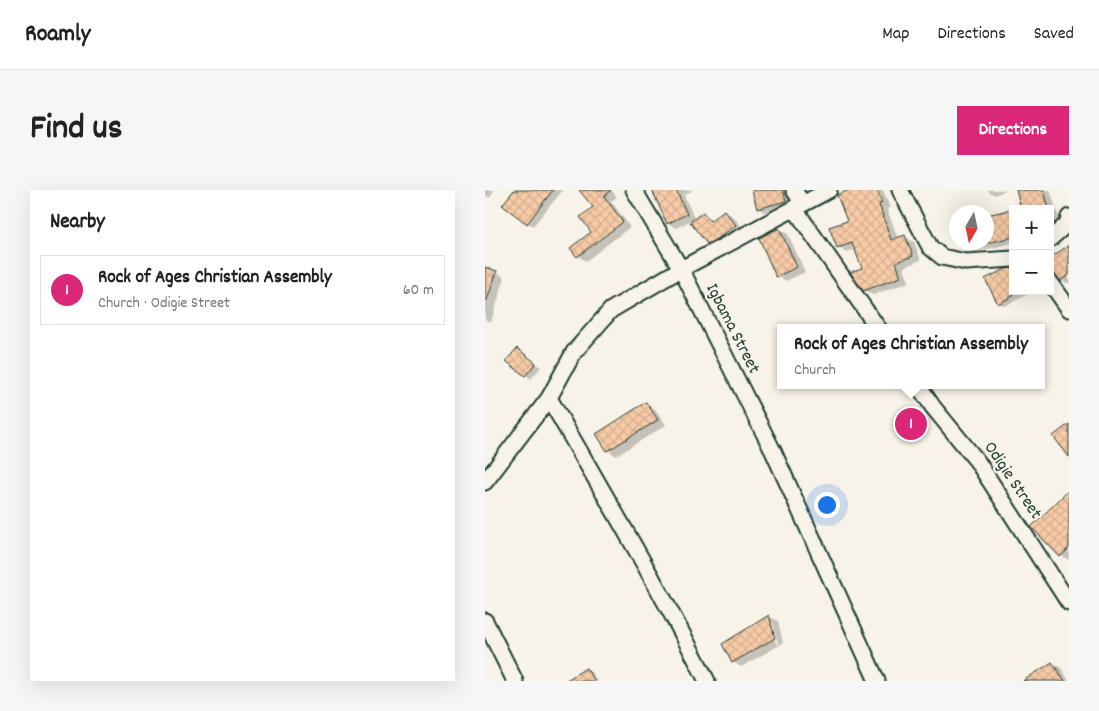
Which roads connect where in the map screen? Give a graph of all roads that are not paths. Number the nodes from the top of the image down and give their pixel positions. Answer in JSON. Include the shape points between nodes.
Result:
{"nodes":[{"id":1,"x":634,"y":190,"type":"edge"},
{"id":2,"x":795,"y":190,"type":"edge"},
{"id":3,"x":829,"y":190,"type":"edge"},
{"id":4,"x":900,"y":190,"type":"edge"},
{"id":5,"x":798,"y":206,"type":"junction"},
{"id":6,"x":1069,"y":218,"type":"edge"},
{"id":7,"x":1054,"y":235,"type":"edge"},
{"id":8,"x":1009,"y":259,"type":"edge"},
{"id":9,"x":681,"y":269,"type":"junction"},
{"id":10,"x":1054,"y":288,"type":"edge"},
{"id":11,"x":1069,"y":309,"type":"edge"},
{"id":12,"x":874,"y":324,"type":"edge"},
{"id":13,"x":921,"y":389,"type":"edge"},
{"id":14,"x":549,"y":398,"type":"junction"},
{"id":15,"x":485,"y":482,"type":"edge"},
{"id":16,"x":1069,"y":603,"type":"edge"},
{"id":17,"x":485,"y":621,"type":"edge"},
{"id":18,"x":515,"y":681,"type":"edge"},
{"id":19,"x":707,"y":681,"type":"edge"},
{"id":20,"x":877,"y":681,"type":"edge"}],
"edges":[{"from":1,"to":9,"type":"street","name":"Igbama Street"},
{"from":2,"to":5,"type":"street"},
{"from":3,"to":5,"type":"street"},
{"from":4,"to":8,"type":"street","via":[[930,247],[942,257],[966,262]]},
{"from":5,"to":9,"type":"street"},
{"from":5,"to":12,"type":"street"},
{"from":6,"to":7,"type":"street"},
{"from":9,"to":14,"type":"street","via":[[611,310],[574,352]]},
{"from":9,"to":20,"type":"street","name":"Igbama Street","via":[[773,451]]},
{"from":10,"to":11,"type":"street"},
{"from":13,"to":16,"type":"street","name":"Odigie Street","via":[[977,461]]},
{"from":14,"to":15,"type":"street"},
{"from":14,"to":19,"type":"street"},
{"from":17,"to":18,"type":"street"}]}
